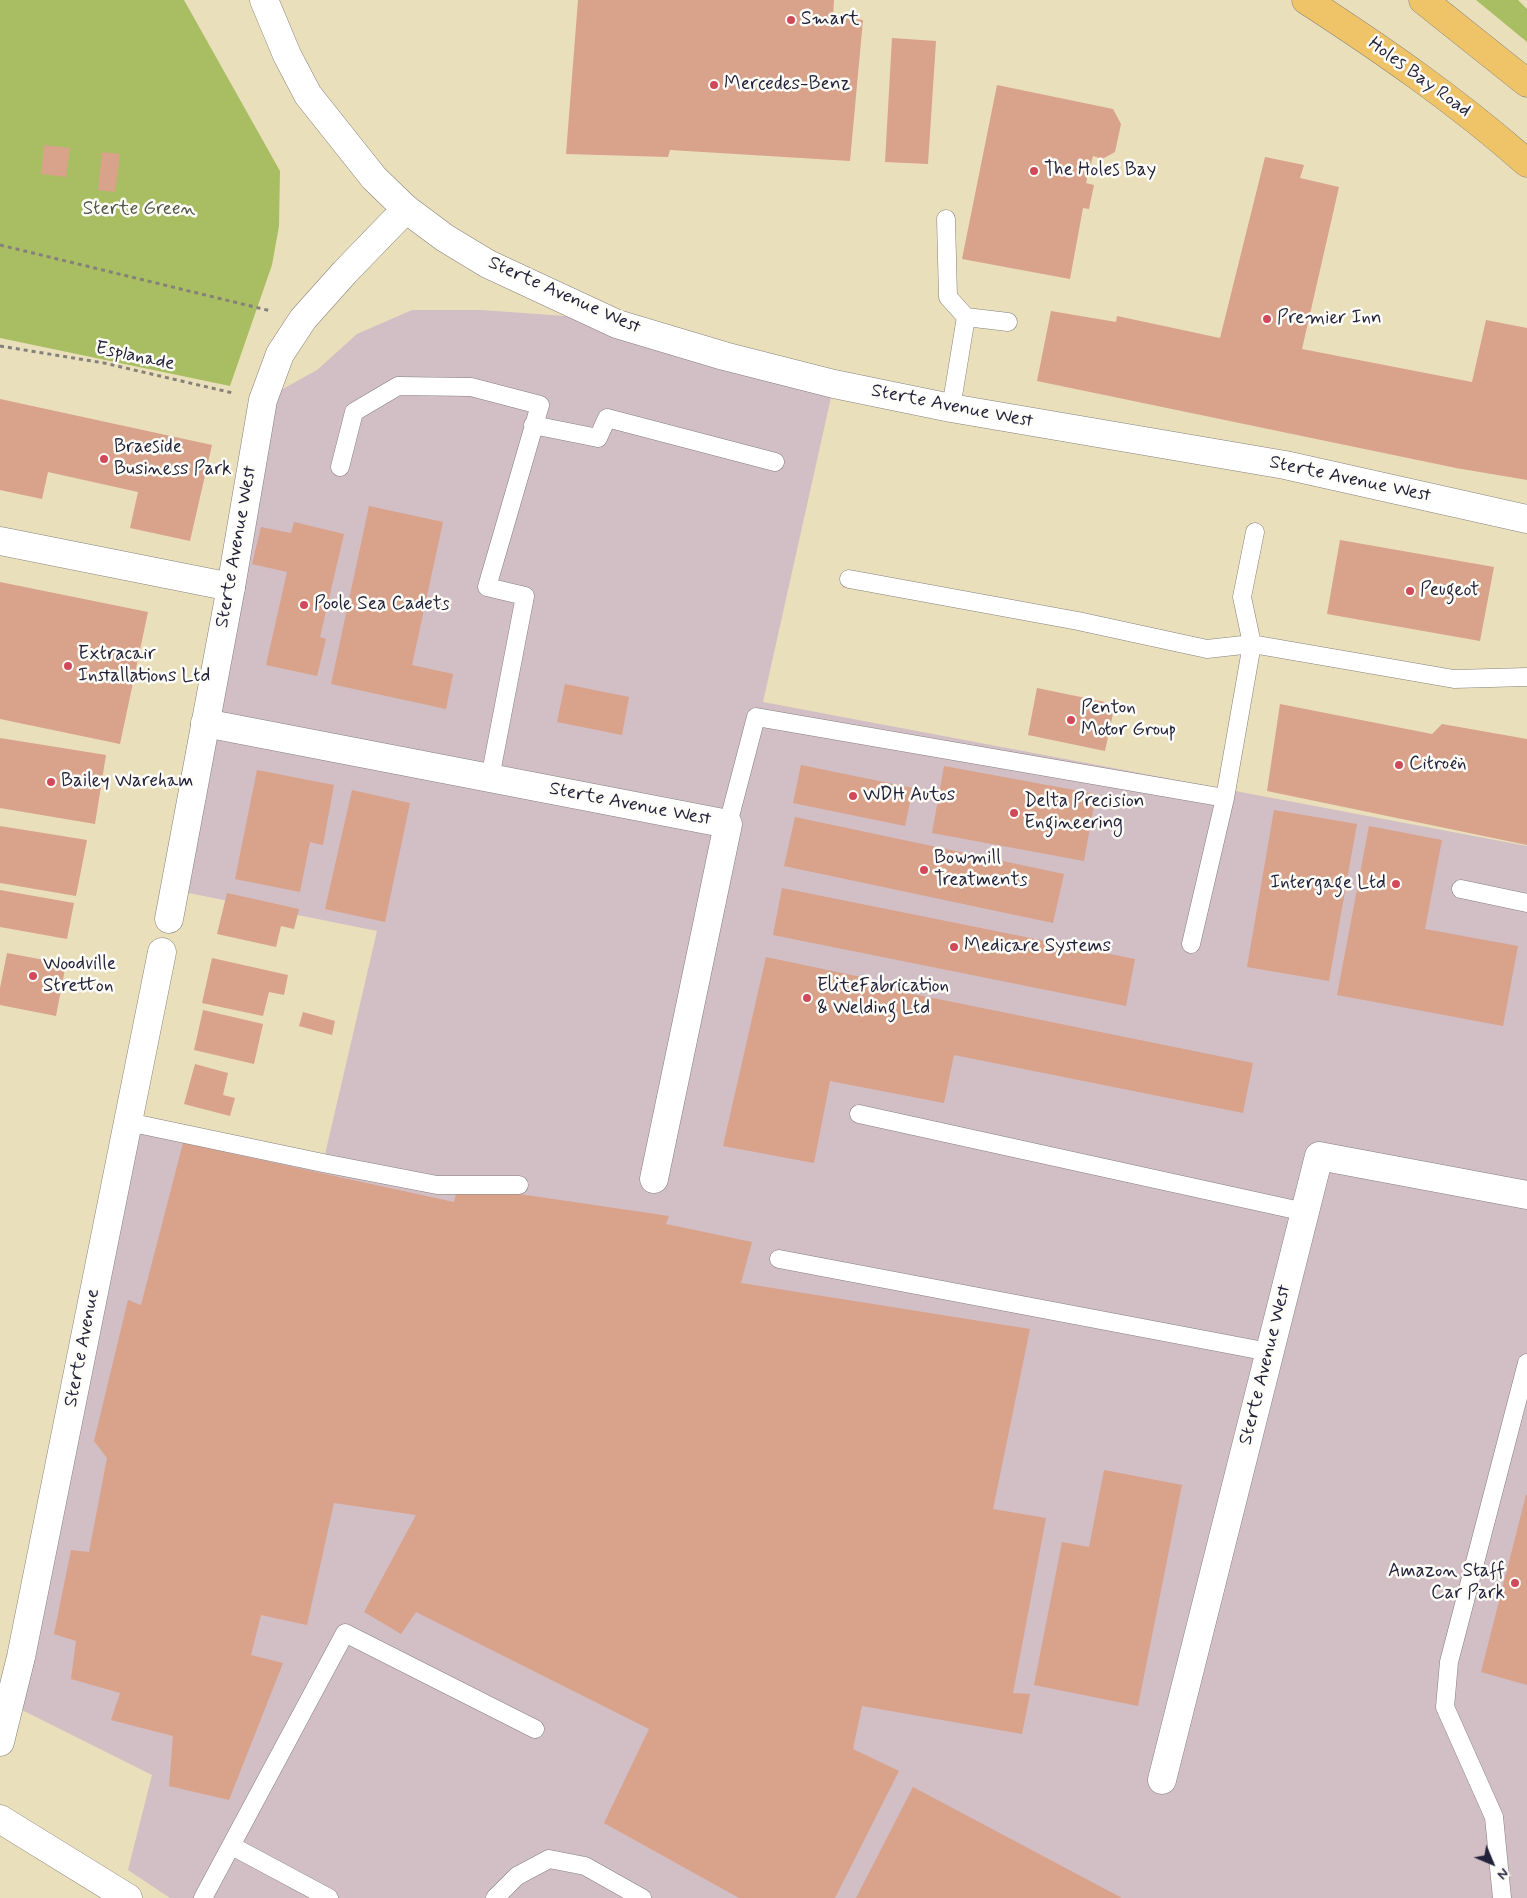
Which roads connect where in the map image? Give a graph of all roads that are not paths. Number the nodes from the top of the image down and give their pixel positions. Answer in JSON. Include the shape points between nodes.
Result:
{"nodes":[{"id":1,"x":264,"y":0,"type":"edge"},
{"id":2,"x":1306,"y":0,"type":"edge"},
{"id":3,"x":1423,"y":0,"type":"edge"},
{"id":4,"x":1527,"y":83,"type":"edge"},
{"id":5,"x":1527,"y":163,"type":"edge"},
{"id":6,"x":406,"y":209,"type":"junction"},
{"id":7,"x":946,"y":219,"type":"dead end"},
{"id":8,"x":966,"y":317,"type":"junction"},
{"id":9,"x":1008,"y":322,"type":"dead end"},
{"id":10,"x":951,"y":408,"type":"junction"},
{"id":11,"x":533,"y":425,"type":"junction"},
{"id":12,"x":775,"y":462,"type":"dead end"},
{"id":13,"x":340,"y":467,"type":"dead end"},
{"id":14,"x":1527,"y":519,"type":"edge"},
{"id":15,"x":1255,"y":532,"type":"dead end"},
{"id":16,"x":0,"y":541,"type":"edge"},
{"id":17,"x":849,"y":579,"type":"dead end"},
{"id":18,"x":231,"y":587,"type":"junction"},
{"id":19,"x":1252,"y":644,"type":"junction"},
{"id":20,"x":1527,"y":677,"type":"edge"},
{"id":21,"x":205,"y":723,"type":"junction"},
{"id":22,"x":490,"y":778,"type":"junction"},
{"id":23,"x":1225,"y":798,"type":"junction"},
{"id":24,"x":728,"y":824,"type":"junction"},
{"id":25,"x":1461,"y":889,"type":"dead end"},
{"id":26,"x":1527,"y":904,"type":"edge"},
{"id":27,"x":169,"y":919,"type":"dead end"},
{"id":28,"x":1191,"y":944,"type":"dead end"},
{"id":29,"x":162,"y":952,"type":"dead end"},
{"id":30,"x":859,"y":1114,"type":"dead end"},
{"id":31,"x":128,"y":1122,"type":"junction"},
{"id":32,"x":654,"y":1179,"type":"dead end"},
{"id":33,"x":519,"y":1185,"type":"dead end"},
{"id":34,"x":1527,"y":1195,"type":"edge"},
{"id":35,"x":1305,"y":1212,"type":"junction"},
{"id":36,"x":779,"y":1259,"type":"dead end"},
{"id":37,"x":1269,"y":1352,"type":"junction"},
{"id":38,"x":1527,"y":1363,"type":"edge"},
{"id":39,"x":535,"y":1729,"type":"dead end"},
{"id":40,"x":0,"y":1742,"type":"edge"},
{"id":41,"x":1162,"y":1780,"type":"dead end"},
{"id":42,"x":0,"y":1819,"type":"edge"},
{"id":43,"x":232,"y":1846,"type":"junction"},
{"id":44,"x":128,"y":1898,"type":"edge"},
{"id":45,"x":203,"y":1898,"type":"edge"},
{"id":46,"x":329,"y":1898,"type":"edge"},
{"id":47,"x":495,"y":1898,"type":"edge"},
{"id":48,"x":642,"y":1898,"type":"edge"},
{"id":49,"x":1502,"y":1898,"type":"edge"}],
"edges":[{"from":1,"to":6,"type":"street","name":"Sterte Avenue West","via":[[308,95],[374,178]]},
{"from":2,"to":5,"type":"highway","name":"Holes Bay Road","via":[[1466,111]]},
{"from":3,"to":4,"type":"highway"},
{"from":6,"to":10,"type":"street","name":"Sterte Avenue West","via":[[488,264],[617,324],[834,384]]},
{"from":6,"to":18,"type":"street","name":"Sterte Avenue West","via":[[303,319],[280,354],[263,400]]},
{"from":7,"to":8,"type":"lane","via":[[948,298]]},
{"from":8,"to":9,"type":"lane"},
{"from":8,"to":10,"type":"lane"},
{"from":10,"to":14,"type":"street","name":"Sterte Avenue West","via":[[1285,465]]},
{"from":11,"to":12,"type":"lane","via":[[598,438],[607,418]]},
{"from":11,"to":13,"type":"lane","via":[[540,404],[471,387],[398,386],[354,412]]},
{"from":11,"to":22,"type":"lane","via":[[487,587],[526,596]]},
{"from":15,"to":19,"type":"lane","via":[[1242,597]]},
{"from":16,"to":18,"type":"street"},
{"from":17,"to":19,"type":"lane","via":[[1207,649]]},
{"from":18,"to":21,"type":"street","name":"Sterte Avenue West"},
{"from":19,"to":20,"type":"lane","via":[[1454,680]]},
{"from":19,"to":23,"type":"lane"},
{"from":21,"to":22,"type":"street","name":"Sterte Avenue West"},
{"from":21,"to":27,"type":"street","name":"Sterte Avenue West"},
{"from":22,"to":24,"type":"street","name":"Sterte Avenue West"},
{"from":23,"to":24,"type":"lane","via":[[756,717]]},
{"from":23,"to":28,"type":"lane"},
{"from":24,"to":32,"type":"street","name":"Sterte Avenue West"},
{"from":25,"to":26,"type":"lane"},
{"from":29,"to":31,"type":"street","name":"Sterte Avenue"},
{"from":30,"to":35,"type":"lane"},
{"from":31,"to":33,"type":"lane","via":[[437,1185]]},
{"from":31,"to":40,"type":"street","name":"Sterte Avenue","via":[[21,1657]]},
{"from":34,"to":35,"type":"street","name":"Sterte Avenue West","via":[[1319,1156]]},
{"from":35,"to":37,"type":"street","name":"Sterte Avenue West"},
{"from":36,"to":37,"type":"lane"},
{"from":37,"to":41,"type":"street","name":"Sterte Avenue West"},
{"from":38,"to":49,"type":"lane","via":[[1449,1662],[1446,1708],[1494,1817]]},
{"from":39,"to":43,"type":"lane","via":[[345,1633]]},
{"from":42,"to":44,"type":"street"},
{"from":43,"to":45,"type":"lane"},
{"from":43,"to":46,"type":"lane"},
{"from":47,"to":48,"type":"lane","via":[[517,1876],[548,1859],[585,1866]]}]}
